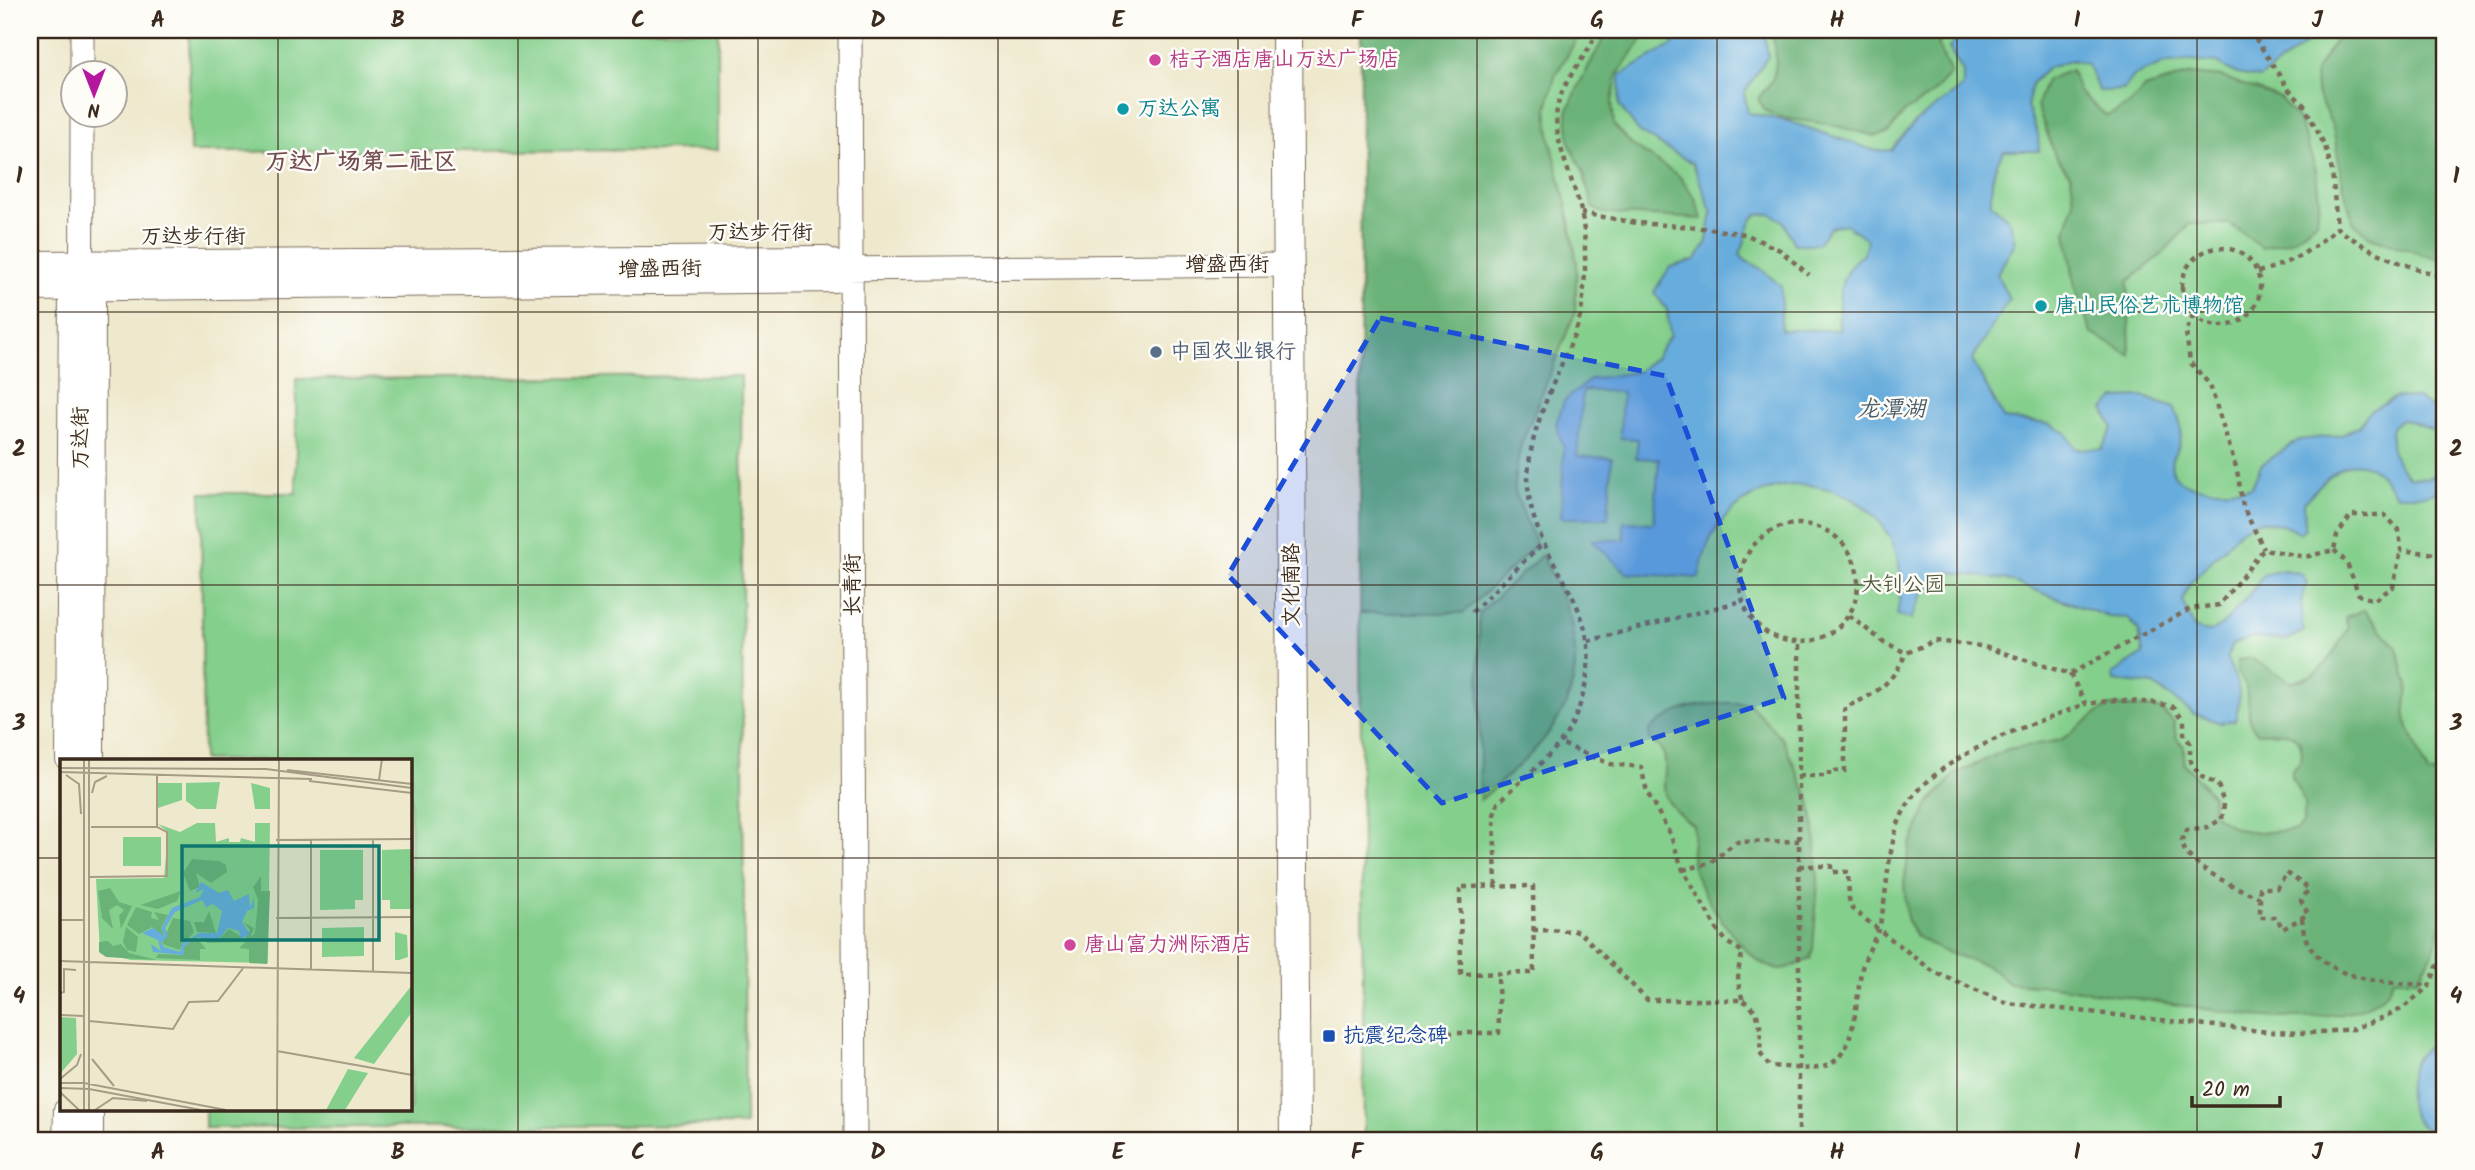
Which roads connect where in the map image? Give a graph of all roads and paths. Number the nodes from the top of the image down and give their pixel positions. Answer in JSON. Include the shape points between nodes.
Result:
{"nodes":[{"id":1,"x":82,"y":30,"type":"edge"},
{"id":2,"x":850,"y":30,"type":"edge"},
{"id":3,"x":1287,"y":30,"type":"edge"},
{"id":4,"x":1598,"y":30,"type":"edge"},
{"id":5,"x":2250,"y":30,"type":"edge"},
{"id":6,"x":82,"y":60,"type":"edge"},
{"id":7,"x":82,"y":130,"type":"edge"},
{"id":8,"x":1581,"y":213,"type":"junction"},
{"id":9,"x":2337,"y":228,"type":"junction"},
{"id":10,"x":30,"y":261,"type":"edge"},
{"id":11,"x":1290,"y":265,"type":"junction"},
{"id":12,"x":852,"y":268,"type":"junction"},
{"id":13,"x":2258,"y":272,"type":"junction"},
{"id":14,"x":1809,"y":275,"type":"dead end"},
{"id":15,"x":30,"y":276,"type":"edge"},
{"id":16,"x":2445,"y":277,"type":"edge"},
{"id":17,"x":82,"y":280,"type":"junction"},
{"id":18,"x":30,"y":292,"type":"edge"},
{"id":19,"x":2193,"y":315,"type":"junction"},
{"id":20,"x":1543,"y":543,"type":"junction"},
{"id":21,"x":2264,"y":549,"type":"junction"},
{"id":22,"x":2334,"y":550,"type":"junction"},
{"id":23,"x":2401,"y":550,"type":"junction"},
{"id":24,"x":2445,"y":555,"type":"edge"},
{"id":25,"x":1742,"y":601,"type":"junction"},
{"id":26,"x":1472,"y":612,"type":"dead end"},
{"id":27,"x":1849,"y":616,"type":"junction"},
{"id":28,"x":1588,"y":641,"type":"junction"},
{"id":29,"x":1799,"y":643,"type":"junction"},
{"id":30,"x":1906,"y":653,"type":"junction"},
{"id":31,"x":2070,"y":674,"type":"junction"},
{"id":32,"x":2086,"y":704,"type":"junction"},
{"id":33,"x":1560,"y":743,"type":"junction"},
{"id":34,"x":65,"y":759,"type":"edge"},
{"id":35,"x":80,"y":759,"type":"edge"},
{"id":36,"x":95,"y":759,"type":"edge"},
{"id":37,"x":1799,"y":776,"type":"junction"},
{"id":38,"x":1799,"y":841,"type":"junction"},
{"id":39,"x":1799,"y":866,"type":"junction"},
{"id":40,"x":1683,"y":870,"type":"junction"},
{"id":41,"x":1496,"y":886,"type":"junction"},
{"id":42,"x":2260,"y":898,"type":"junction"},
{"id":43,"x":2302,"y":918,"type":"junction"},
{"id":44,"x":1879,"y":928,"type":"junction"},
{"id":45,"x":1533,"y":930,"type":"junction"},
{"id":46,"x":2445,"y":948,"type":"edge"},
{"id":47,"x":1498,"y":974,"type":"junction"},
{"id":48,"x":2428,"y":985,"type":"junction"},
{"id":49,"x":1743,"y":1000,"type":"junction"},
{"id":50,"x":1348,"y":1034,"type":"dead end"},
{"id":51,"x":1798,"y":1067,"type":"junction"},
{"id":52,"x":63,"y":1110,"type":"edge"},
{"id":53,"x":79,"y":1110,"type":"edge"},
{"id":54,"x":94,"y":1110,"type":"edge"},
{"id":55,"x":62,"y":1140,"type":"edge"},
{"id":56,"x":79,"y":1140,"type":"edge"},
{"id":57,"x":94,"y":1140,"type":"edge"},
{"id":58,"x":855,"y":1140,"type":"edge"},
{"id":59,"x":1295,"y":1140,"type":"edge"},
{"id":60,"x":1798,"y":1140,"type":"edge"}],
"edges":[{"from":1,"to":6,"type":"street"},
{"from":2,"to":12,"type":"street","name":"长青街"},
{"from":3,"to":11,"type":"street","name":"文化南路"},
{"from":4,"to":8,"type":"path","via":[[1561,90],[1556,112]]},
{"from":5,"to":9,"type":"path","via":[[2304,105],[2325,146]]},
{"from":7,"to":17,"type":"street","name":"万达街"},
{"from":8,"to":14,"type":"path","via":[[1745,234],[1780,250]]},
{"from":8,"to":20,"type":"path","via":[[1581,311],[1533,435],[1528,478],[1528,496]]},
{"from":9,"to":13,"type":"path","via":[[2308,253]]},
{"from":9,"to":16,"type":"path","via":[[2361,246]]},
{"from":10,"to":17,"type":"street"},
{"from":11,"to":12,"type":"street","name":"增盛西街"},
{"from":11,"to":59,"type":"street","name":"文化南路"},
{"from":12,"to":17,"type":"street","name":"增盛西街"},
{"from":12,"to":58,"type":"street","name":"长青街"},
{"from":13,"to":19,"type":"path","via":[[2259,299],[2243,320],[2217,326]]},
{"from":13,"to":19,"type":"path","via":[[2242,253],[2230,248],[2218,247],[2194,258],[2182,280],[2182,293]]},
{"from":15,"to":17,"type":"street","name":"增盛西街"},
{"from":17,"to":18,"type":"street"},
{"from":17,"to":34,"type":"street"},
{"from":17,"to":35,"type":"street","name":"万达街"},
{"from":17,"to":36,"type":"street"},
{"from":19,"to":21,"type":"path","via":[[2186,332],[2190,362],[2210,385],[2237,470],[2243,507]]},
{"from":20,"to":26,"type":"path"},
{"from":20,"to":28,"type":"path","via":[[1576,603]]},
{"from":21,"to":22,"type":"path","via":[[2305,557]]},
{"from":21,"to":31,"type":"path","via":[[2219,604],[2190,609]]},
{"from":22,"to":23,"type":"path","via":[[2337,535],[2351,515],[2385,515],[2399,530]]},
{"from":22,"to":23,"type":"path","via":[[2347,563],[2359,595],[2374,600],[2393,587]]},
{"from":23,"to":24,"type":"path"},
{"from":25,"to":27,"type":"path","via":[[1742,564],[1751,548],[1764,534],[1798,523],[1834,534],[1856,563],[1857,599]]},
{"from":25,"to":28,"type":"path"},
{"from":25,"to":29,"type":"path","via":[[1763,631]]},
{"from":27,"to":29,"type":"path","via":[[1835,631]]},
{"from":27,"to":30,"type":"path"},
{"from":28,"to":33,"type":"path","via":[[1586,681],[1575,721]]},
{"from":29,"to":37,"type":"path"},
{"from":30,"to":31,"type":"path","via":[[1935,641],[1981,646]]},
{"from":30,"to":37,"type":"path","via":[[1887,684],[1867,699],[1844,707],[1845,771]]},
{"from":31,"to":32,"type":"path"},
{"from":32,"to":42,"type":"path","via":[[2115,701],[2174,707],[2184,720],[2190,760],[2200,776],[2218,785],[2224,804],[2222,819],[2187,830],[2182,841],[2185,853],[2220,881]]},
{"from":32,"to":44,"type":"path","via":[[2004,734],[1932,776],[1904,810],[1890,853]]},
{"from":33,"to":40,"type":"path","via":[[1610,764],[1641,767],[1647,792]]},
{"from":33,"to":41,"type":"path","via":[[1498,803],[1494,815]]},
{"from":37,"to":38,"type":"path"},
{"from":38,"to":39,"type":"path"},
{"from":38,"to":40,"type":"path","via":[[1736,842],[1710,863]]},
{"from":39,"to":44,"type":"path","via":[[1831,866],[1831,872],[1848,872],[1853,909]]},
{"from":39,"to":51,"type":"path"},
{"from":40,"to":49,"type":"path","via":[[1718,931],[1743,952],[1737,985]]},
{"from":41,"to":45,"type":"path","via":[[1533,886]]},
{"from":41,"to":47,"type":"path","via":[[1460,887],[1461,974]]},
{"from":42,"to":43,"type":"path","via":[[2260,917],[2276,917],[2283,929]]},
{"from":42,"to":43,"type":"path","via":[[2260,888],[2277,888],[2287,873],[2309,889],[2301,900],[2308,914]]},
{"from":43,"to":48,"type":"path","via":[[2305,939],[2319,959],[2357,978]]},
{"from":44,"to":48,"type":"path","via":[[1934,972],[2007,1003],[2246,1029],[2310,1033],[2354,1029],[2402,1009]]},
{"from":44,"to":51,"type":"path","via":[[1863,965],[1853,1032],[1839,1058],[1823,1067]]},
{"from":45,"to":47,"type":"path","via":[[1534,973]]},
{"from":45,"to":49,"type":"path","via":[[1579,931],[1647,1000]]},
{"from":46,"to":48,"type":"path"},
{"from":47,"to":50,"type":"path","via":[[1499,1032]]},
{"from":49,"to":51,"type":"path","via":[[1756,1012],[1760,1053],[1769,1066]]},
{"from":51,"to":60,"type":"path"},
{"from":52,"to":55,"type":"street"},
{"from":53,"to":56,"type":"street"},
{"from":54,"to":57,"type":"street"}]}
